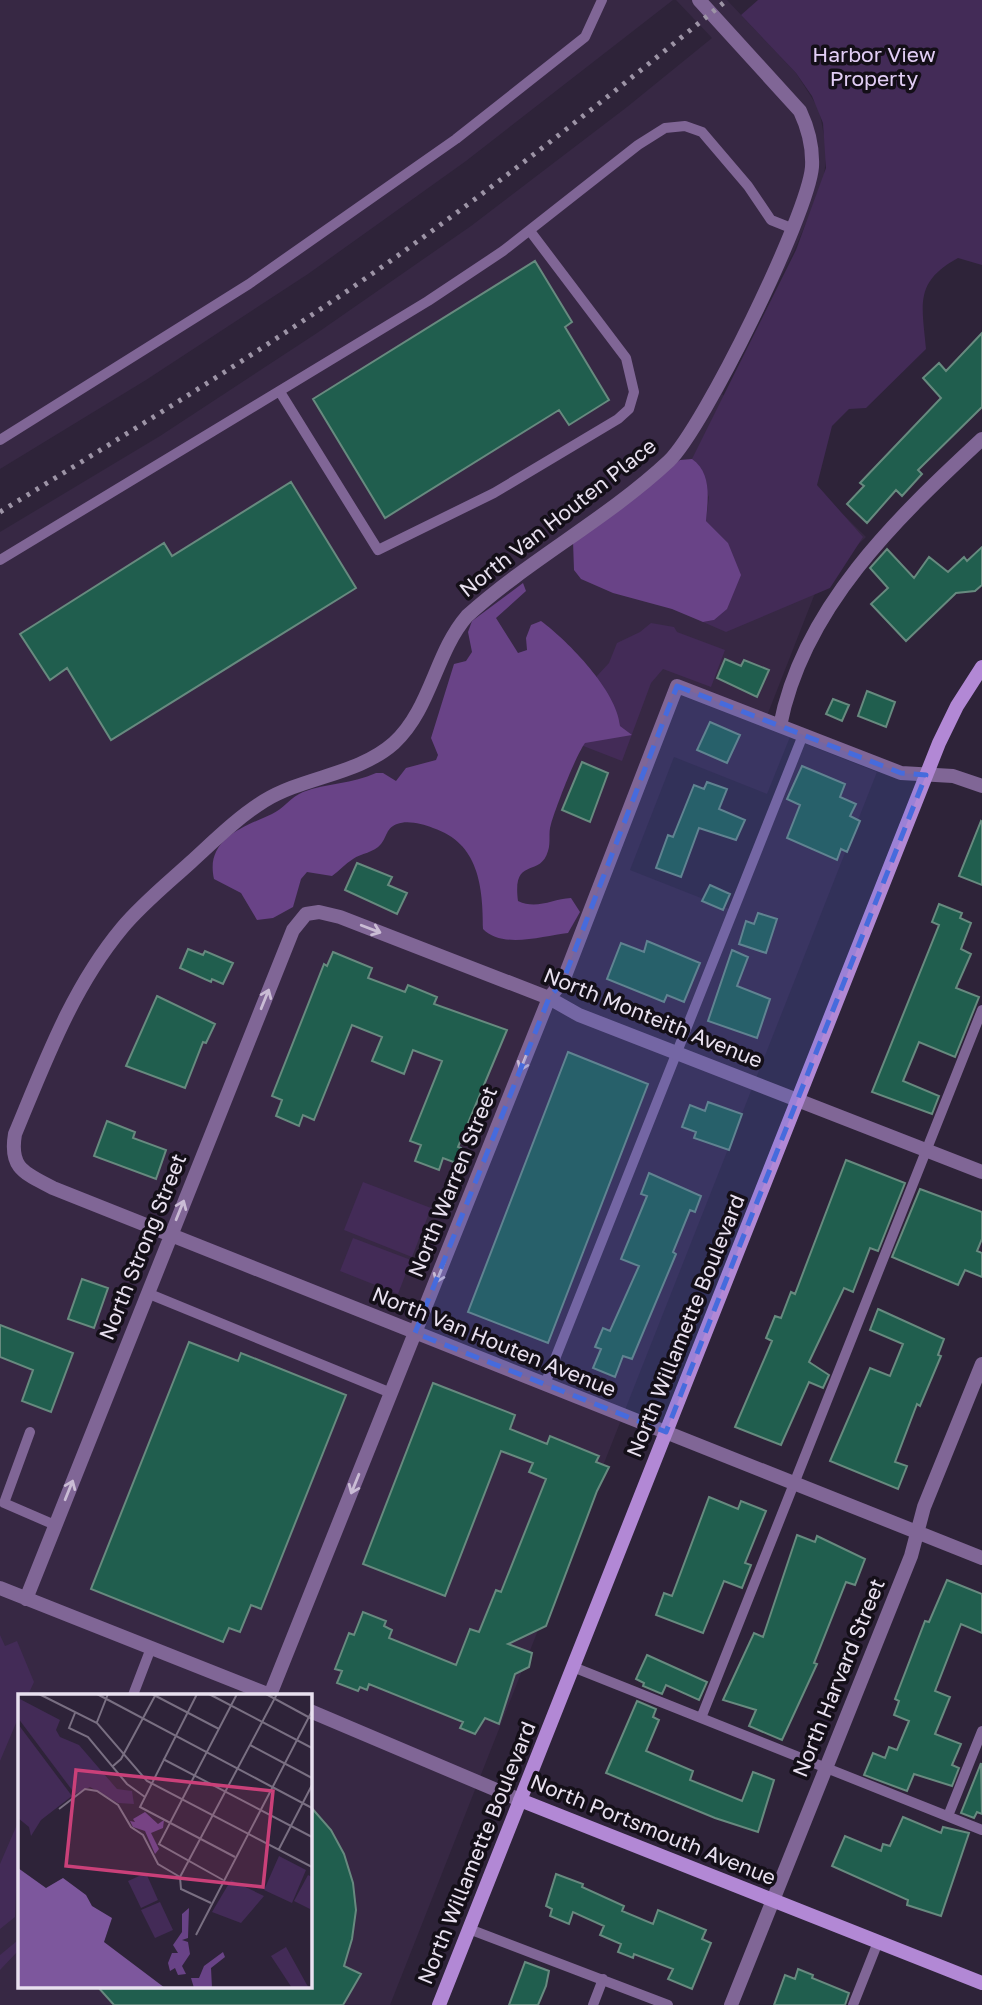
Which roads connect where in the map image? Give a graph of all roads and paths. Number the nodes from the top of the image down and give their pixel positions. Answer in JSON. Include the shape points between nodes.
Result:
{"nodes":[{"id":1,"x":603,"y":0,"type":"edge"},
{"id":2,"x":699,"y":0,"type":"edge"},
{"id":3,"x":791,"y":228,"type":"junction"},
{"id":4,"x":530,"y":231,"type":"junction"},
{"id":5,"x":280,"y":393,"type":"junction"},
{"id":6,"x":982,"y":439,"type":"edge"},
{"id":7,"x":0,"y":440,"type":"edge"},
{"id":8,"x":0,"y":560,"type":"edge"},
{"id":9,"x":982,"y":667,"type":"edge"},
{"id":10,"x":780,"y":726,"type":"junction"},
{"id":11,"x":803,"y":735,"type":"junction"},
{"id":12,"x":926,"y":775,"type":"junction"},
{"id":13,"x":982,"y":786,"type":"edge"},
{"id":14,"x":306,"y":914,"type":"joint"},
{"id":15,"x":549,"y":998,"type":"junction"},
{"id":16,"x":982,"y":1010,"type":"edge"},
{"id":17,"x":678,"y":1053,"type":"junction"},
{"id":18,"x":797,"y":1100,"type":"junction"},
{"id":19,"x":926,"y":1150,"type":"junction"},
{"id":20,"x":7,"y":1156,"type":"edge"},
{"id":21,"x":982,"y":1172,"type":"edge"},
{"id":22,"x":169,"y":1236,"type":"junction"},
{"id":23,"x":147,"y":1293,"type":"junction"},
{"id":24,"x":415,"y":1333,"type":"junction"},
{"id":25,"x":982,"y":1364,"type":"edge"},
{"id":26,"x":545,"y":1384,"type":"junction"},
{"id":27,"x":391,"y":1393,"type":"junction"},
{"id":28,"x":30,"y":1432,"type":"dead end"},
{"id":29,"x":666,"y":1432,"type":"junction"},
{"id":30,"x":793,"y":1483,"type":"junction"},
{"id":31,"x":55,"y":1525,"type":"junction"},
{"id":32,"x":917,"y":1532,"type":"junction"},
{"id":33,"x":982,"y":1558,"type":"edge"},
{"id":34,"x":0,"y":1588,"type":"edge"},
{"id":35,"x":26,"y":1599,"type":"junction"},
{"id":36,"x":151,"y":1648,"type":"junction"},
{"id":37,"x":573,"y":1667,"type":"junction"},
{"id":38,"x":133,"y":1694,"type":"edge"},
{"id":39,"x":267,"y":1694,"type":"edge"},
{"id":40,"x":270,"y":1694,"type":"edge"},
{"id":41,"x":312,"y":1712,"type":"edge"},
{"id":42,"x":701,"y":1718,"type":"junction"},
{"id":43,"x":982,"y":1731,"type":"edge"},
{"id":44,"x":825,"y":1767,"type":"junction"},
{"id":45,"x":520,"y":1800,"type":"junction"},
{"id":46,"x":948,"y":1816,"type":"junction"},
{"id":47,"x":982,"y":1830,"type":"edge"},
{"id":48,"x":772,"y":1900,"type":"junction"},
{"id":49,"x":469,"y":1929,"type":"junction"},
{"id":50,"x":878,"y":1942,"type":"junction"},
{"id":51,"x":603,"y":1979,"type":"junction"},
{"id":52,"x":982,"y":1983,"type":"edge"},
{"id":53,"x":439,"y":2005,"type":"edge"},
{"id":54,"x":593,"y":2005,"type":"edge"},
{"id":55,"x":668,"y":2005,"type":"edge"},
{"id":56,"x":731,"y":2005,"type":"edge"},
{"id":57,"x":853,"y":2005,"type":"edge"}],
"edges":[{"from":1,"to":7,"type":"lane","via":[[585,37],[456,139],[238,292]]},
{"from":2,"to":3,"type":"street","name":"North Van Houten Place","via":[[785,92],[807,126],[812,167],[808,190]]},
{"from":3,"to":4,"type":"lane","via":[[772,220],[702,132],[675,126],[646,138]]},
{"from":3,"to":20,"type":"street","name":"North Van Houten Place","via":[[706,409],[671,459],[467,616],[454,631],[423,702],[396,741],[369,761],[291,786],[256,806],[123,926],[68,1011]]},
{"from":4,"to":5,"type":"lane","via":[[428,302]]},
{"from":4,"to":5,"type":"lane","via":[[626,358],[634,392],[629,410],[618,419],[494,494],[378,550]]},
{"from":5,"to":8,"type":"lane"},
{"from":6,"to":10,"type":"street","via":[[892,524],[835,600],[804,654]]},
{"from":9,"to":12,"type":"main road","name":"North Willamette Boulevard","via":[[948,722]]},
{"from":10,"to":11,"type":"street"},
{"from":10,"to":15,"type":"street","name":"North Warren Street","via":[[677,687],[563,981]]},
{"from":11,"to":12,"type":"street","via":[[901,773]]},
{"from":11,"to":17,"type":"lane"},
{"from":12,"to":13,"type":"street","via":[[953,776]]},
{"from":12,"to":18,"type":"main road","name":"North Willamette Boulevard"},
{"from":14,"to":15,"type":"street","name":"North Monteith Avenue","one_way":true,"via":[[340,917]]},
{"from":22,"to":14,"type":"street","name":"North Strong Street","one_way":true,"via":[[293,930]]},
{"from":15,"to":17,"type":"street","name":"North Monteith Avenue","via":[[579,1015]]},
{"from":15,"to":24,"type":"street","name":"North Warren Street","one_way":true},
{"from":16,"to":19,"type":"lane"},
{"from":17,"to":18,"type":"street","name":"North Monteith Avenue"},
{"from":17,"to":26,"type":"lane"},
{"from":18,"to":19,"type":"street","name":"North Monteith Avenue"},
{"from":18,"to":29,"type":"main road","name":"North Willamette Boulevard"},
{"from":19,"to":21,"type":"street","name":"North Monteith Avenue"},
{"from":19,"to":30,"type":"lane"},
{"from":20,"to":22,"type":"street","name":"North Van Houten Avenue","via":[[53,1188]]},
{"from":22,"to":23,"type":"street","name":"North Strong Street"},
{"from":22,"to":24,"type":"street","name":"North Van Houten Avenue"},
{"from":23,"to":27,"type":"lane"},
{"from":31,"to":23,"type":"street","name":"North Strong Street","one_way":true},
{"from":24,"to":26,"type":"street","name":"North Van Houten Avenue"},
{"from":24,"to":27,"type":"street","name":"North Warren Street"},
{"from":25,"to":32,"type":"street","name":"North Harvard Street"},
{"from":26,"to":29,"type":"street","name":"North Van Houten Avenue"},
{"from":27,"to":40,"type":"street","name":"North Warren Street","one_way":true},
{"from":28,"to":31,"type":"lane","via":[[4,1503]]},
{"from":29,"to":30,"type":"street","name":"North Van Houten Avenue"},
{"from":29,"to":37,"type":"main road","name":"North Willamette Boulevard"},
{"from":30,"to":32,"type":"street","name":"North Van Houten Avenue"},
{"from":30,"to":42,"type":"lane"},
{"from":31,"to":35,"type":"street","name":"North Strong Street"},
{"from":32,"to":33,"type":"street","name":"North Van Houten Avenue"},
{"from":32,"to":44,"type":"street","name":"North Harvard Street"},
{"from":34,"to":35,"type":"street"},
{"from":35,"to":36,"type":"street"},
{"from":36,"to":38,"type":"lane"},
{"from":36,"to":39,"type":"street"},
{"from":37,"to":42,"type":"lane"},
{"from":37,"to":45,"type":"main road","name":"North Willamette Boulevard"},
{"from":41,"to":45,"type":"street","name":"North Portsmouth Avenue"},
{"from":42,"to":44,"type":"lane"},
{"from":43,"to":46,"type":"lane"},
{"from":44,"to":46,"type":"lane"},
{"from":44,"to":48,"type":"street","name":"North Harvard Street"},
{"from":45,"to":48,"type":"main road","name":"North Portsmouth Avenue"},
{"from":45,"to":49,"type":"main road","name":"North Willamette Boulevard"},
{"from":46,"to":47,"type":"lane"},
{"from":48,"to":50,"type":"main road","name":"North Portsmouth Avenue"},
{"from":48,"to":56,"type":"street","name":"North Harvard Street"},
{"from":49,"to":51,"type":"lane"},
{"from":49,"to":53,"type":"main road","name":"North Willamette Boulevard"},
{"from":50,"to":52,"type":"main road","name":"North Portsmouth Avenue"},
{"from":50,"to":57,"type":"lane"},
{"from":51,"to":54,"type":"lane"},
{"from":51,"to":55,"type":"lane"}]}
